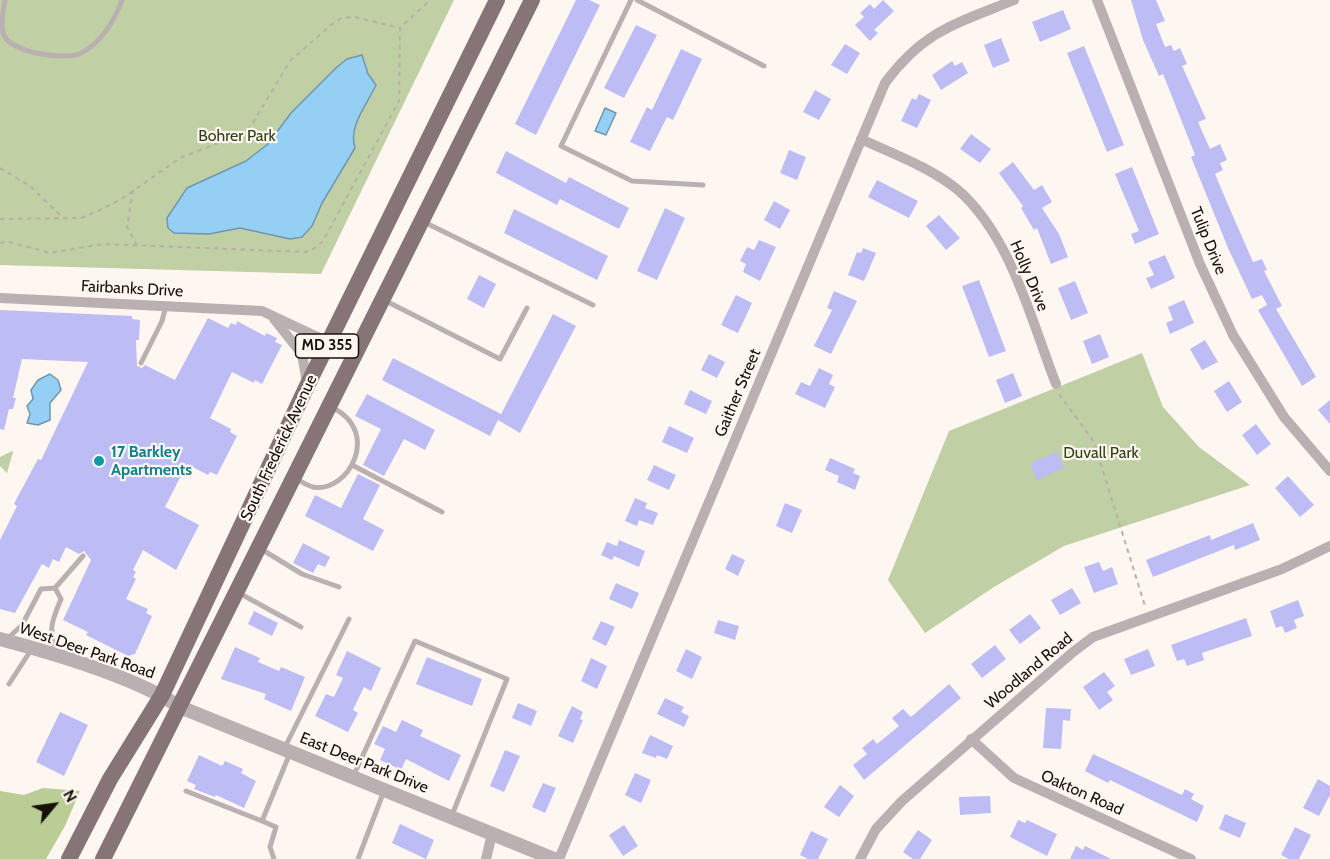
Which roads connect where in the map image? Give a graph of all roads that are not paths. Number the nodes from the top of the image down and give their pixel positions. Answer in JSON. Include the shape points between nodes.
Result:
{"nodes":[{"id":1,"x":4,"y":0,"type":"edge"},
{"id":2,"x":122,"y":0,"type":"edge"},
{"id":3,"x":497,"y":0,"type":"edge"},
{"id":4,"x":532,"y":0,"type":"edge"},
{"id":5,"x":631,"y":0,"type":"edge"},
{"id":6,"x":637,"y":0,"type":"edge"},
{"id":7,"x":1014,"y":0,"type":"edge"},
{"id":8,"x":1097,"y":0,"type":"edge"},
{"id":9,"x":764,"y":66,"type":"dead end"},
{"id":10,"x":861,"y":139,"type":"junction"},
{"id":11,"x":703,"y":185,"type":"dead end"},
{"id":12,"x":423,"y":222,"type":"junction"},
{"id":13,"x":0,"y":298,"type":"edge"},
{"id":14,"x":384,"y":301,"type":"junction"},
{"id":15,"x":593,"y":305,"type":"dead end"},
{"id":16,"x":166,"y":306,"type":"junction"},
{"id":17,"x":527,"y":308,"type":"dead end"},
{"id":18,"x":262,"y":311,"type":"junction"},
{"id":19,"x":329,"y":342,"type":"junction"},
{"id":20,"x":356,"y":355,"type":"junction"},
{"id":21,"x":141,"y":363,"type":"dead end"},
{"id":22,"x":1056,"y":384,"type":"road end"},
{"id":23,"x":306,"y":388,"type":"junction"},
{"id":24,"x":331,"y":406,"type":"junction"},
{"id":25,"x":352,"y":465,"type":"junction"},
{"id":26,"x":1330,"y":471,"type":"edge"},
{"id":27,"x":295,"y":478,"type":"junction"},
{"id":28,"x":442,"y":512,"type":"dead end"},
{"id":29,"x":1330,"y":546,"type":"edge"},
{"id":30,"x":260,"y":549,"type":"junction"},
{"id":31,"x":83,"y":556,"type":"dead end"},
{"id":32,"x":339,"y":587,"type":"dead end"},
{"id":33,"x":55,"y":588,"type":"junction"},
{"id":34,"x":238,"y":592,"type":"junction"},
{"id":35,"x":349,"y":619,"type":"dead end"},
{"id":36,"x":301,"y":627,"type":"dead end"},
{"id":37,"x":3,"y":640,"type":"edge"},
{"id":38,"x":32,"y":648,"type":"junction"},
{"id":39,"x":60,"y":657,"type":"junction"},
{"id":40,"x":9,"y":684,"type":"dead end"},
{"id":41,"x":162,"y":695,"type":"junction"},
{"id":42,"x":180,"y":707,"type":"junction"},
{"id":43,"x":971,"y":739,"type":"junction"},
{"id":44,"x":287,"y":750,"type":"junction"},
{"id":45,"x":353,"y":777,"type":"junction"},
{"id":46,"x":385,"y":790,"type":"junction"},
{"id":47,"x":186,"y":791,"type":"dead end"},
{"id":48,"x":451,"y":817,"type":"junction"},
{"id":49,"x":262,"y":821,"type":"junction"},
{"id":50,"x":492,"y":834,"type":"junction"},
{"id":51,"x":69,"y":859,"type":"edge"},
{"id":52,"x":103,"y":859,"type":"edge"},
{"id":53,"x":274,"y":859,"type":"edge"},
{"id":54,"x":358,"y":859,"type":"edge"},
{"id":55,"x":486,"y":859,"type":"edge"},
{"id":56,"x":556,"y":859,"type":"edge"},
{"id":57,"x":860,"y":859,"type":"edge"},
{"id":58,"x":1191,"y":859,"type":"edge"}],
"edges":[{"from":1,"to":2,"type":"lane","via":[[3,33],[7,40],[26,51],[61,56],[78,54],[95,44]]},
{"from":3,"to":19,"type":"main road","name":"South Frederick Avenue","number":"MD 355"},
{"from":4,"to":12,"type":"main road","name":"South Frederick Avenue","number":"MD 355"},
{"from":5,"to":11,"type":"lane","via":[[561,146],[632,182]]},
{"from":6,"to":9,"type":"lane"},
{"from":7,"to":10,"type":"street","name":"Gaither Street","via":[[941,30],[920,43],[885,83]]},
{"from":8,"to":26,"type":"street","name":"Tulip Drive","via":[[1200,264],[1233,335],[1284,417]]},
{"from":10,"to":22,"type":"street","name":"Holly Drive","via":[[927,170],[957,190],[983,216],[1004,250]]},
{"from":10,"to":56,"type":"street","name":"Gaither Street"},
{"from":12,"to":14,"type":"main road","name":"South Frederick Avenue","number":"MD 355"},
{"from":12,"to":15,"type":"lane"},
{"from":13,"to":16,"type":"street","name":"Fairbanks Drive"},
{"from":14,"to":17,"type":"lane","via":[[500,359]]},
{"from":14,"to":20,"type":"main road","name":"South Frederick Avenue","number":"MD 355"},
{"from":16,"to":18,"type":"street","name":"Fairbanks Drive"},
{"from":16,"to":21,"type":"lane"},
{"from":18,"to":19,"type":"street","name":"Fairbanks Drive"},
{"from":18,"to":23,"type":"street","via":[[298,347],[305,363]]},
{"from":19,"to":20,"type":"street","name":"Fairbanks Drive"},
{"from":19,"to":23,"type":"main road","name":"South Frederick Avenue","number":"MD 355"},
{"from":20,"to":24,"type":"main road","name":"South Frederick Avenue","number":"MD 355"},
{"from":23,"to":41,"type":"main road","name":"South Frederick Avenue","number":"MD 355"},
{"from":24,"to":25,"type":"lane","via":[[347,417],[357,433],[358,448]]},
{"from":24,"to":27,"type":"main road","name":"South Frederick Avenue","number":"MD 355"},
{"from":25,"to":27,"type":"lane","via":[[342,477],[320,487]]},
{"from":25,"to":28,"type":"lane"},
{"from":27,"to":30,"type":"main road","name":"South Frederick Avenue","number":"MD 355"},
{"from":29,"to":43,"type":"street","name":"Woodland Road","via":[[1282,569],[1093,637]]},
{"from":30,"to":32,"type":"lane","via":[[302,574]]},
{"from":30,"to":34,"type":"main road","name":"South Frederick Avenue","number":"MD 355"},
{"from":31,"to":33,"type":"lane"},
{"from":33,"to":37,"type":"lane","via":[[41,589],[22,625]]},
{"from":33,"to":39,"type":"lane","via":[[61,599],[50,634]]},
{"from":34,"to":36,"type":"lane"},
{"from":34,"to":42,"type":"main road","name":"South Frederick Avenue","number":"MD 355"},
{"from":35,"to":44,"type":"lane"},
{"from":37,"to":38,"type":"street","name":"West Deer Park Road"},
{"from":38,"to":39,"type":"street","name":"West Deer Park Road"},
{"from":38,"to":40,"type":"lane"},
{"from":39,"to":41,"type":"street","name":"West Deer Park Road"},
{"from":41,"to":42,"type":"street","name":"East Deer Park Drive"},
{"from":41,"to":51,"type":"main road","name":"South Frederick Avenue","number":"MD 355","via":[[110,778]]},
{"from":42,"to":44,"type":"street","name":"East Deer Park Drive"},
{"from":42,"to":52,"type":"main road","name":"South Frederick Avenue","number":"MD 355"},
{"from":43,"to":57,"type":"street","name":"Woodland Road","via":[[876,829]]},
{"from":43,"to":58,"type":"street","name":"Oakton Road","via":[[1014,778]]},
{"from":44,"to":45,"type":"street","name":"East Deer Park Drive"},
{"from":44,"to":49,"type":"lane"},
{"from":45,"to":46,"type":"street","name":"East Deer Park Drive"},
{"from":45,"to":48,"type":"lane","via":[[415,641],[507,680]]},
{"from":46,"to":48,"type":"street","name":"East Deer Park Drive"},
{"from":46,"to":54,"type":"lane"},
{"from":47,"to":49,"type":"lane"},
{"from":48,"to":50,"type":"street","name":"East Deer Park Drive"},
{"from":49,"to":53,"type":"lane","via":[[276,827],[270,847]]},
{"from":50,"to":55,"type":"street"},
{"from":50,"to":56,"type":"street","name":"East Deer Park Drive"}]}
